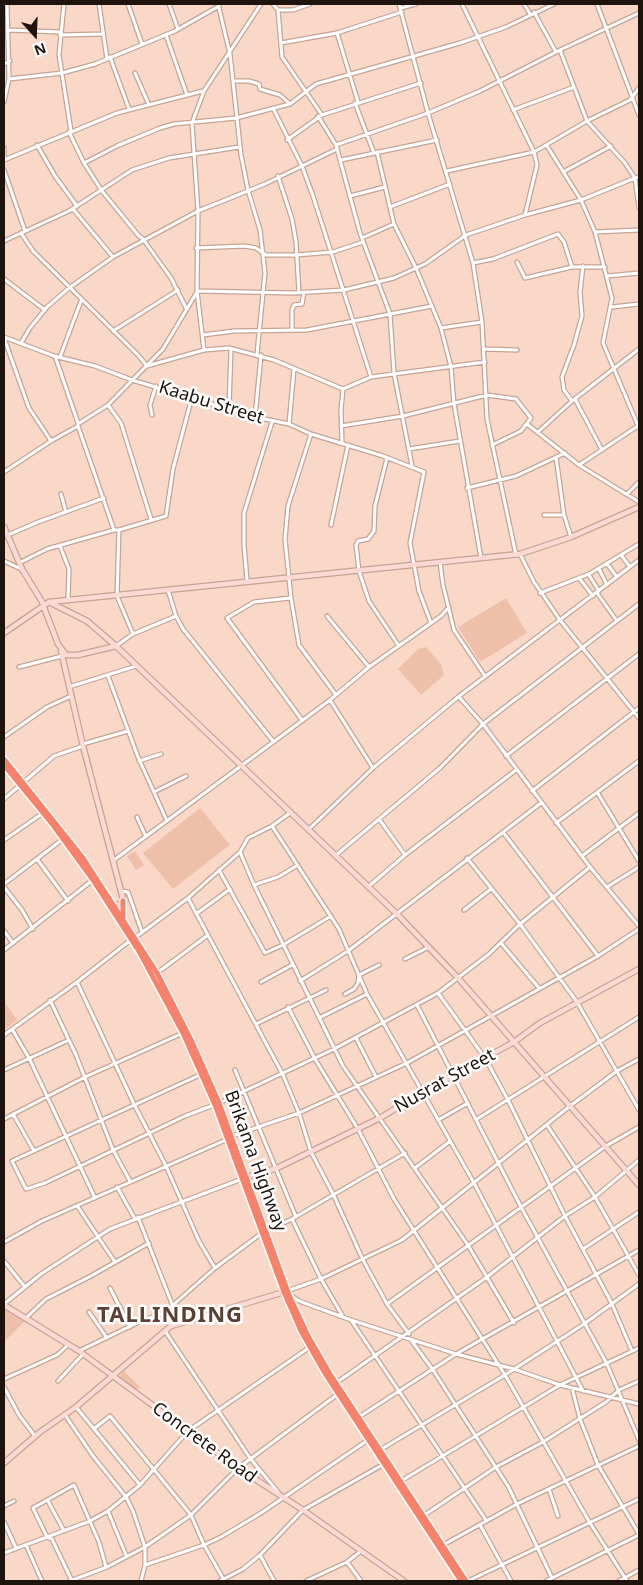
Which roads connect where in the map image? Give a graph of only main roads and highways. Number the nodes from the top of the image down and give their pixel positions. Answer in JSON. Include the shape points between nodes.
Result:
{"nodes":[{"id":1,"x":4,"y":759,"type":"edge"},
{"id":2,"x":4,"y":765,"type":"edge"},
{"id":3,"x":23,"y":784,"type":"junction"},
{"id":4,"x":95,"y":878,"type":"junction"},
{"id":5,"x":109,"y":896,"type":"junction"},
{"id":6,"x":113,"y":906,"type":"junction"},
{"id":7,"x":123,"y":918,"type":"junction"},
{"id":8,"x":134,"y":938,"type":"junction"},
{"id":9,"x":217,"y":1104,"type":"junction"},
{"id":10,"x":287,"y":1292,"type":"junction"},
{"id":11,"x":461,"y":1581,"type":"edge"},
{"id":12,"x":467,"y":1581,"type":"edge"}],
"edges":[{"from":1,"to":3,"type":"highway","name":"Brikama Highway"},
{"from":2,"to":3,"type":"highway","name":"Brikama Highway"},
{"from":3,"to":4,"type":"highway","name":"Brikama Highway"},
{"from":3,"to":4,"type":"highway","name":"Brikama Highway"},
{"from":4,"to":5,"type":"highway","name":"Brikama Highway"},
{"from":4,"to":6,"type":"highway","name":"Brikama Highway"},
{"from":5,"to":6,"type":"highway","name":"Brikama Highway"},
{"from":5,"to":7,"type":"highway","via":[[122,899]]},
{"from":6,"to":7,"type":"highway","name":"Brikama Highway"},
{"from":6,"to":8,"type":"highway","name":"Brikama Highway"},
{"from":7,"to":8,"type":"highway","name":"Brikama Highway"},
{"from":8,"to":9,"type":"highway","name":"Brikama Highway"},
{"from":8,"to":9,"type":"highway","name":"Brikama Highway","via":[[157,973],[192,1042]]},
{"from":9,"to":10,"type":"highway","name":"Brikama Highway"},
{"from":10,"to":11,"type":"highway","name":"Brikama Highway","via":[[310,1348]]},
{"from":10,"to":12,"type":"highway","name":"Brikama Highway","via":[[336,1383]]}]}
